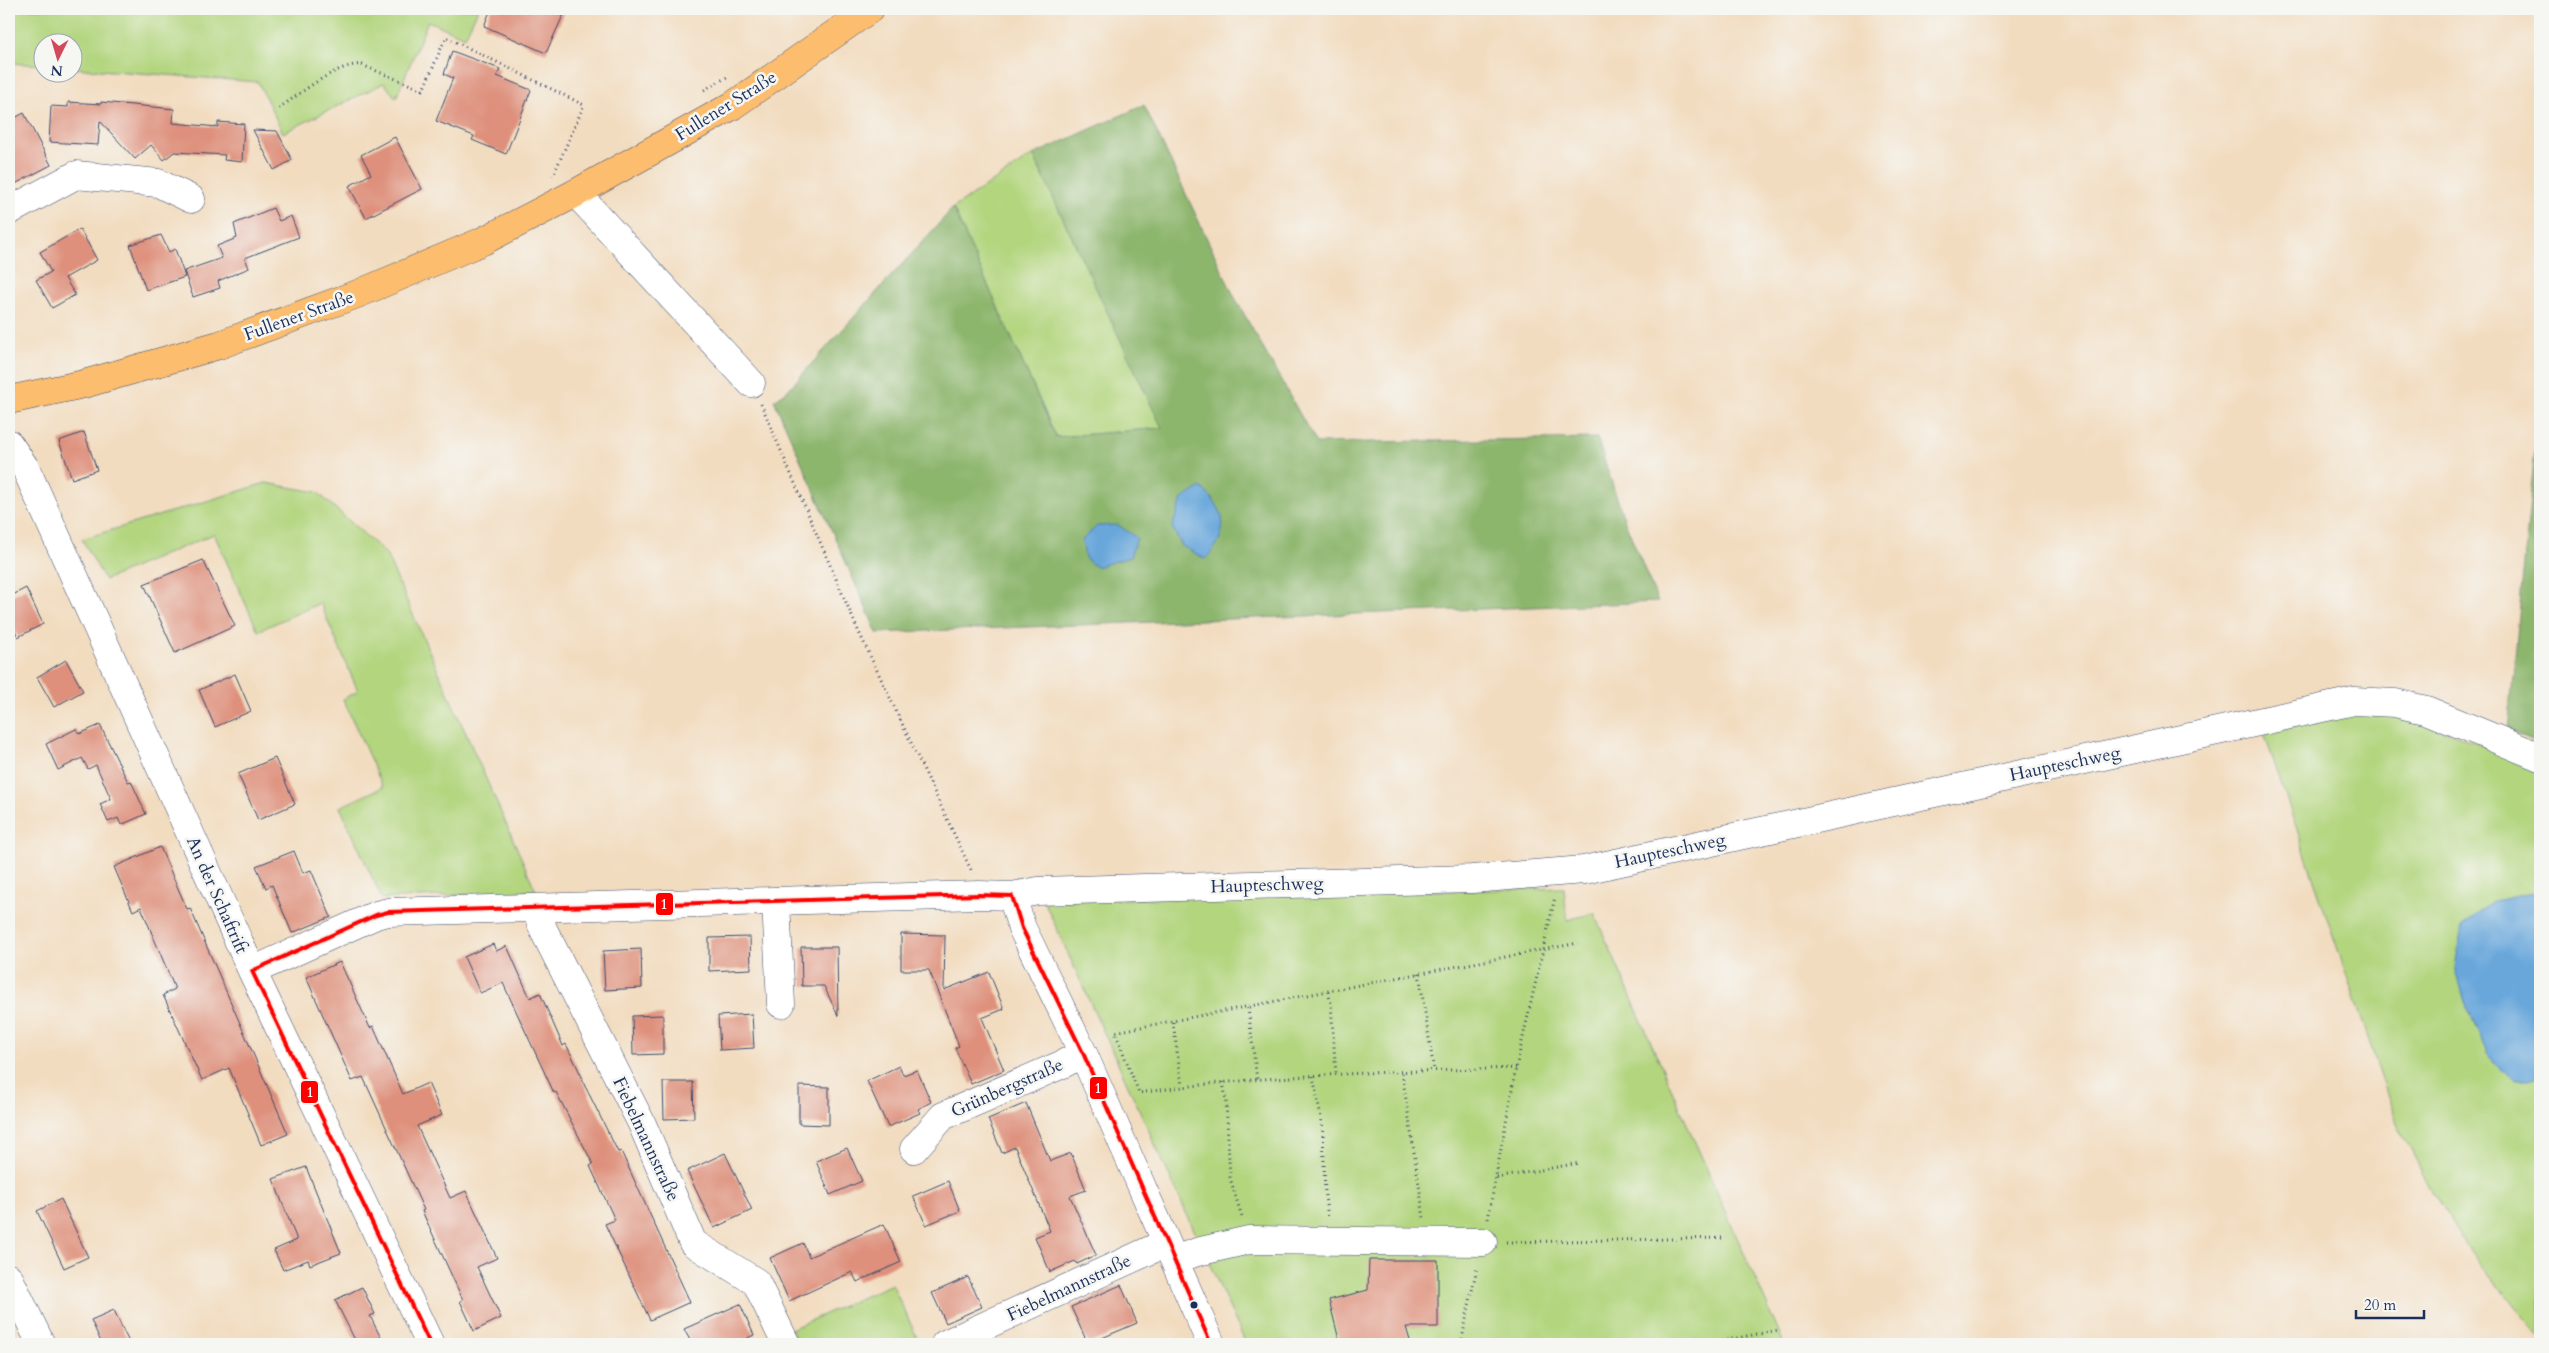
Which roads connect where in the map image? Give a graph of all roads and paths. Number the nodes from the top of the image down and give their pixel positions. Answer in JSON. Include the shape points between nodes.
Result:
{"nodes":[{"id":1,"x":870,"y":9,"type":"edge"},
{"id":2,"x":734,"y":72,"type":"dead end"},
{"id":3,"x":703,"y":91,"type":"dead end"},
{"id":4,"x":279,"y":108,"type":"dead end"},
{"id":5,"x":566,"y":186,"type":"junction"},
{"id":6,"x":191,"y":199,"type":"dead end"},
{"id":7,"x":9,"y":211,"type":"edge"},
{"id":8,"x":752,"y":383,"type":"joint"},
{"id":9,"x":9,"y":400,"type":"edge"},
{"id":10,"x":9,"y":444,"type":"edge"},
{"id":11,"x":2540,"y":756,"type":"edge"},
{"id":12,"x":1557,"y":873,"type":"junction"},
{"id":13,"x":979,"y":895,"type":"junction"},
{"id":14,"x":1012,"y":896,"type":"junction"},
{"id":15,"x":776,"y":901,"type":"junction"},
{"id":16,"x":536,"y":908,"type":"junction"},
{"id":17,"x":1578,"y":943,"type":"dead end"},
{"id":18,"x":1542,"y":951,"type":"junction"},
{"id":19,"x":252,"y":972,"type":"junction"},
{"id":20,"x":1418,"y":973,"type":"junction"},
{"id":21,"x":1328,"y":992,"type":"junction"},
{"id":22,"x":781,"y":1004,"type":"dead end"},
{"id":23,"x":1248,"y":1008,"type":"junction"},
{"id":24,"x":1173,"y":1022,"type":"junction"},
{"id":25,"x":1083,"y":1053,"type":"junction"},
{"id":26,"x":1516,"y":1068,"type":"junction"},
{"id":27,"x":1434,"y":1071,"type":"junction"},
{"id":28,"x":1402,"y":1073,"type":"junction"},
{"id":29,"x":1336,"y":1075,"type":"junction"},
{"id":30,"x":1313,"y":1076,"type":"junction"},
{"id":31,"x":1257,"y":1080,"type":"junction"},
{"id":32,"x":1223,"y":1082,"type":"junction"},
{"id":33,"x":1182,"y":1086,"type":"junction"},
{"id":34,"x":914,"y":1149,"type":"dead end"},
{"id":35,"x":1578,"y":1163,"type":"dead end"},
{"id":36,"x":1496,"y":1178,"type":"junction"},
{"id":37,"x":1726,"y":1238,"type":"dead end"},
{"id":38,"x":1249,"y":1240,"type":"junction"},
{"id":39,"x":1332,"y":1240,"type":"junction"},
{"id":40,"x":1427,"y":1241,"type":"junction"},
{"id":41,"x":1483,"y":1242,"type":"junction"},
{"id":42,"x":1170,"y":1252,"type":"junction"},
{"id":43,"x":9,"y":1278,"type":"edge"},
{"id":44,"x":1778,"y":1330,"type":"dead end"},
{"id":45,"x":41,"y":1344,"type":"edge"},
{"id":46,"x":430,"y":1344,"type":"edge"},
{"id":47,"x":786,"y":1344,"type":"edge"},
{"id":48,"x":945,"y":1344,"type":"edge"},
{"id":49,"x":1211,"y":1344,"type":"edge"},
{"id":50,"x":1460,"y":1344,"type":"edge"},
{"id":51,"x":1707,"y":1344,"type":"edge"}],
"edges":[{"from":1,"to":5,"type":"main road","name":"Fullener Straße","via":[[732,106]]},
{"from":2,"to":3,"type":"path"},
{"from":4,"to":5,"type":"path","via":[[353,64],[423,90],[446,37],[584,105],[551,181]]},
{"from":5,"to":8,"type":"street"},
{"from":5,"to":9,"type":"main road","name":"Fullener Straße","via":[[483,241],[360,294],[219,345],[84,384]]},
{"from":6,"to":7,"type":"street","via":[[158,183],[76,175]]},
{"from":8,"to":13,"type":"path","via":[[858,628],[974,875]]},
{"from":10,"to":19,"type":"street","name":"An der Schaftrift","via":[[26,469]]},
{"from":11,"to":12,"type":"street","name":"Haupteschweg","via":[[2426,710],[2395,703],[2354,701],[1584,870]]},
{"from":12,"to":14,"type":"street","name":"Haupteschweg","via":[[1472,879],[1038,891]]},
{"from":12,"to":18,"type":"path","via":[[1556,893]]},
{"from":13,"to":14,"type":"street","name":"Haupteschweg"},
{"from":13,"to":15,"type":"street","name":"Haupteschweg"},
{"from":14,"to":25,"type":"street","via":[[1022,928]]},
{"from":15,"to":16,"type":"street","name":"Haupteschweg"},
{"from":15,"to":22,"type":"street"},
{"from":16,"to":19,"type":"street","name":"Haupteschweg","via":[[388,912]]},
{"from":16,"to":47,"type":"street","name":"Fiebelmannstraße","via":[[542,929],[642,1124],[693,1243],[756,1282]]},
{"from":17,"to":18,"type":"path"},
{"from":18,"to":20,"type":"path"},
{"from":18,"to":26,"type":"path"},
{"from":19,"to":46,"type":"street","name":"An der Schaftrift"},
{"from":20,"to":21,"type":"path"},
{"from":20,"to":27,"type":"path"},
{"from":21,"to":23,"type":"path"},
{"from":21,"to":29,"type":"path"},
{"from":23,"to":24,"type":"path"},
{"from":23,"to":31,"type":"path"},
{"from":24,"to":33,"type":"path"},
{"from":24,"to":33,"type":"path","via":[[1115,1032],[1139,1093]]},
{"from":25,"to":34,"type":"street","name":"Grünbergstraße","via":[[944,1116]]},
{"from":25,"to":42,"type":"street"},
{"from":26,"to":27,"type":"path"},
{"from":26,"to":36,"type":"path"},
{"from":27,"to":28,"type":"path"},
{"from":28,"to":29,"type":"path"},
{"from":28,"to":40,"type":"path"},
{"from":29,"to":30,"type":"path"},
{"from":30,"to":31,"type":"path"},
{"from":30,"to":39,"type":"path","via":[[1323,1128],[1325,1196]]},
{"from":31,"to":32,"type":"path"},
{"from":32,"to":33,"type":"path"},
{"from":32,"to":38,"type":"path","via":[[1230,1178]]},
{"from":35,"to":36,"type":"path"},
{"from":36,"to":41,"type":"path"},
{"from":37,"to":41,"type":"path"},
{"from":38,"to":39,"type":"street","name":"Fiebelmannstraße"},
{"from":38,"to":42,"type":"street","name":"Fiebelmannstraße","via":[[1197,1252]]},
{"from":39,"to":40,"type":"street","name":"Fiebelmannstraße"},
{"from":40,"to":41,"type":"street","name":"Fiebelmannstraße"},
{"from":41,"to":50,"type":"path"},
{"from":42,"to":48,"type":"street","name":"Fiebelmannstraße"},
{"from":42,"to":49,"type":"street"},
{"from":43,"to":45,"type":"street"},
{"from":44,"to":51,"type":"path"}]}
